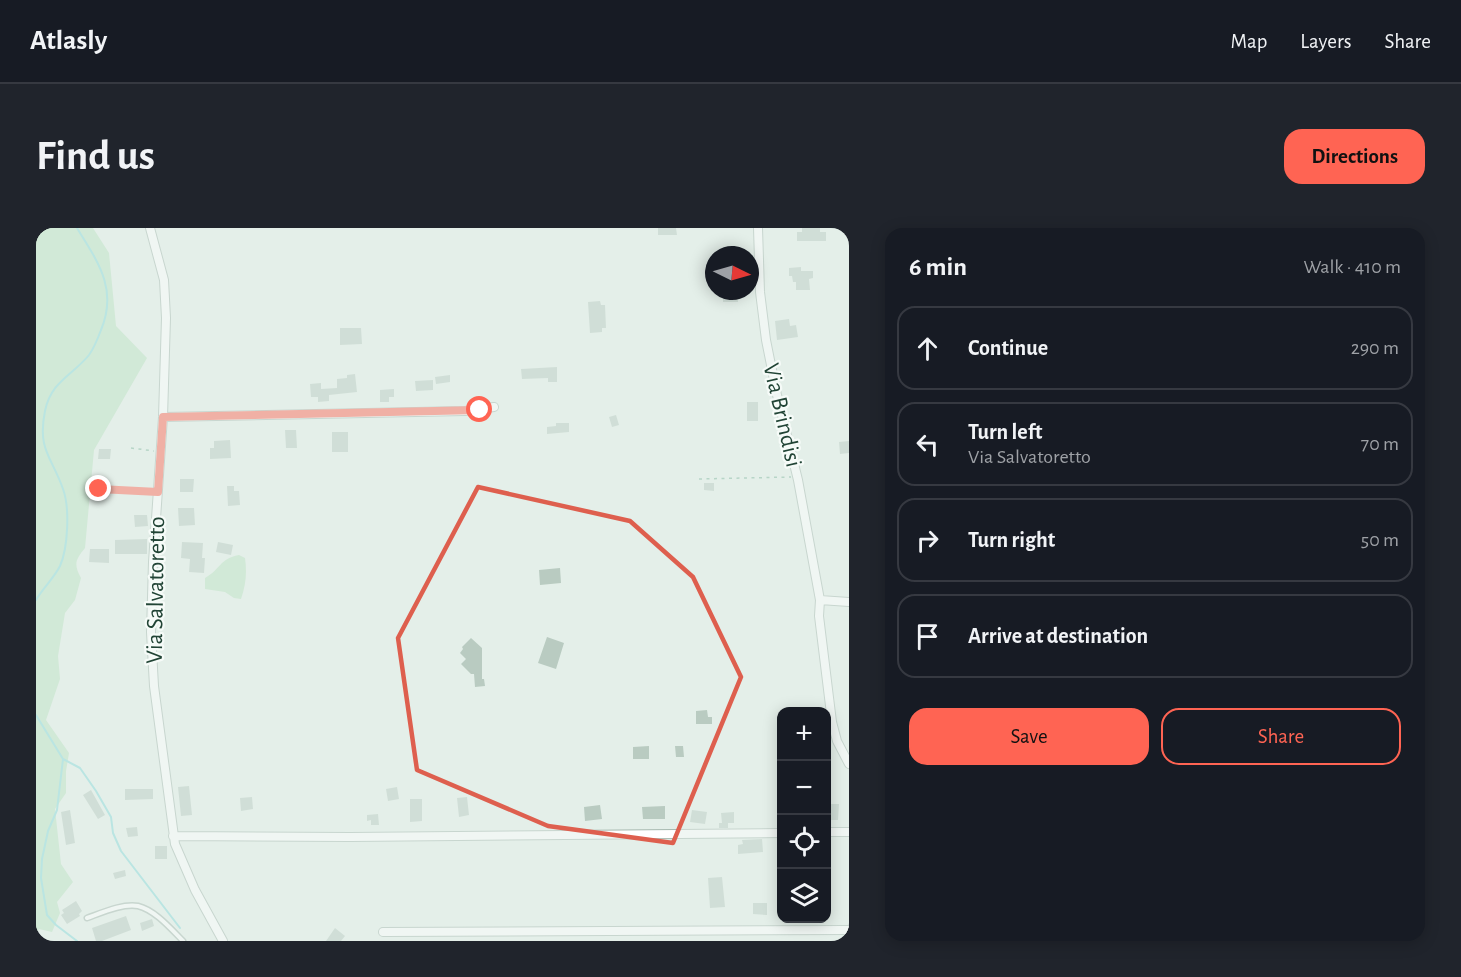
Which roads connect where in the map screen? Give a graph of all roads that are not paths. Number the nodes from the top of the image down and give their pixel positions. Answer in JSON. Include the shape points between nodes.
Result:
{"nodes":[{"id":1,"x":150,"y":228,"type":"edge"},
{"id":2,"x":758,"y":228,"type":"edge"},
{"id":3,"x":494,"y":407,"type":"dead end"},
{"id":4,"x":163,"y":417,"type":"junction"},
{"id":5,"x":820,"y":600,"type":"junction"},
{"id":6,"x":849,"y":602,"type":"edge"},
{"id":7,"x":849,"y":764,"type":"edge"},
{"id":8,"x":831,"y":832,"type":"edge"},
{"id":9,"x":849,"y":832,"type":"edge"},
{"id":10,"x":777,"y":833,"type":"edge"},
{"id":11,"x":173,"y":836,"type":"junction"},
{"id":12,"x":87,"y":918,"type":"dead end"},
{"id":13,"x":849,"y":930,"type":"edge"},
{"id":14,"x":383,"y":932,"type":"dead end"},
{"id":15,"x":183,"y":941,"type":"edge"},
{"id":16,"x":224,"y":941,"type":"edge"}],
"edges":[{"from":1,"to":4,"type":"street","name":"Via Salvatoretto","via":[[165,297]]},
{"from":2,"to":5,"type":"street","name":"Via Brindisi","via":[[766,340],[798,477]]},
{"from":3,"to":4,"type":"street","via":[[465,411]]},
{"from":4,"to":11,"type":"street","name":"Via Salvatoretto","via":[[153,562],[152,663]]},
{"from":5,"to":6,"type":"street"},
{"from":5,"to":7,"type":"street","name":"Via Brindisi","via":[[832,722]]},
{"from":8,"to":9,"type":"street"},
{"from":10,"to":11,"type":"street"},
{"from":11,"to":16,"type":"street","name":"Via Salvatoretto","via":[[189,878]]},
{"from":12,"to":15,"type":"lane","via":[[138,906]]},
{"from":13,"to":14,"type":"street"}]}
